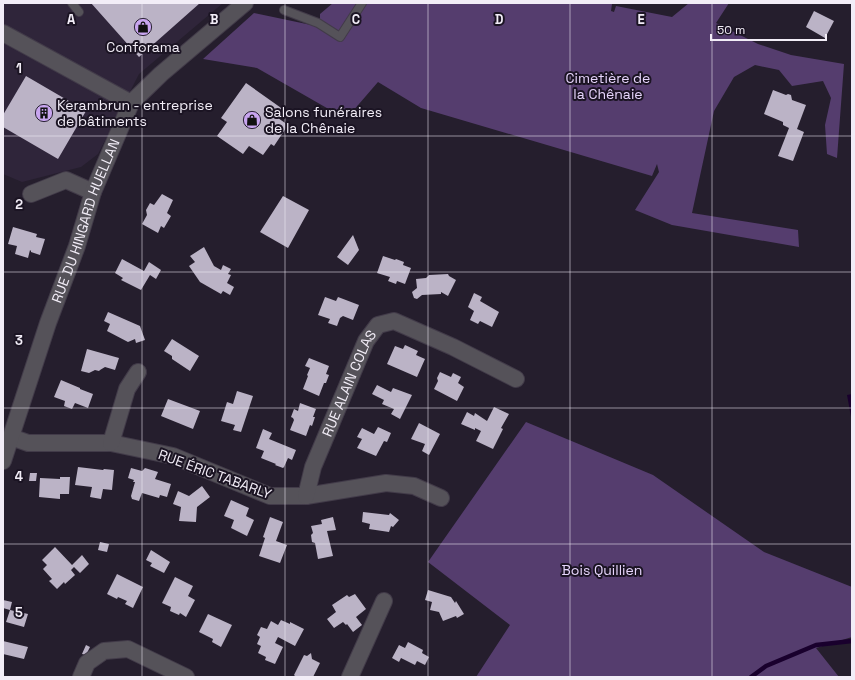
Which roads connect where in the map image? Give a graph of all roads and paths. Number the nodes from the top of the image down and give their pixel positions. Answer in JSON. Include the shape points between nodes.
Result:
{"nodes":[{"id":1,"x":72,"y":3,"type":"edge"},
{"id":2,"x":245,"y":3,"type":"edge"},
{"id":3,"x":362,"y":3,"type":"edge"},
{"id":4,"x":284,"y":10,"type":"dead end"},
{"id":5,"x":79,"y":12,"type":"dead end"},
{"id":6,"x":3,"y":33,"type":"edge"},
{"id":7,"x":131,"y":103,"type":"junction"},
{"id":8,"x":93,"y":192,"type":"junction"},
{"id":9,"x":31,"y":194,"type":"dead end"},
{"id":10,"x":138,"y":372,"type":"dead end"},
{"id":11,"x":516,"y":379,"type":"dead end"},
{"id":12,"x":11,"y":437,"type":"junction"},
{"id":13,"x":110,"y":443,"type":"junction"},
{"id":14,"x":3,"y":460,"type":"edge"},
{"id":15,"x":306,"y":496,"type":"junction"},
{"id":16,"x":441,"y":498,"type":"dead end"},
{"id":17,"x":384,"y":600,"type":"dead end"},
{"id":18,"x":81,"y":677,"type":"edge"},
{"id":19,"x":186,"y":677,"type":"edge"},
{"id":20,"x":350,"y":677,"type":"edge"}],
"edges":[{"from":1,"to":5,"type":"lane"},
{"from":2,"to":7,"type":"street","name":"RUE DU HINGARD HUELLAN","via":[[161,74]]},
{"from":3,"to":4,"type":"lane","via":[[340,37],[318,23]]},
{"from":6,"to":7,"type":"street"},
{"from":7,"to":8,"type":"street","name":"RUE DU HINGARD HUELLAN"},
{"from":8,"to":9,"type":"street","via":[[66,180]]},
{"from":8,"to":12,"type":"street","name":"RUE DU HINGARD HUELLAN"},
{"from":10,"to":13,"type":"street","via":[[127,389]]},
{"from":11,"to":15,"type":"street","name":"RUE ALAIN COLAS","via":[[394,321],[378,325],[366,341],[314,467]]},
{"from":12,"to":13,"type":"street","name":"RUE ÉRIC TABARLY","via":[[28,443]]},
{"from":12,"to":14,"type":"street","name":"RUE DU HINGARD HUELLAN"},
{"from":13,"to":15,"type":"street","name":"RUE ÉRIC TABARLY","via":[[173,456],[270,496]]},
{"from":15,"to":16,"type":"street","name":"RUE ÉRIC TABARLY","via":[[386,483],[414,486]]},
{"from":17,"to":20,"type":"street"},
{"from":18,"to":19,"type":"street","via":[[87,664],[104,652],[128,650]]}]}
